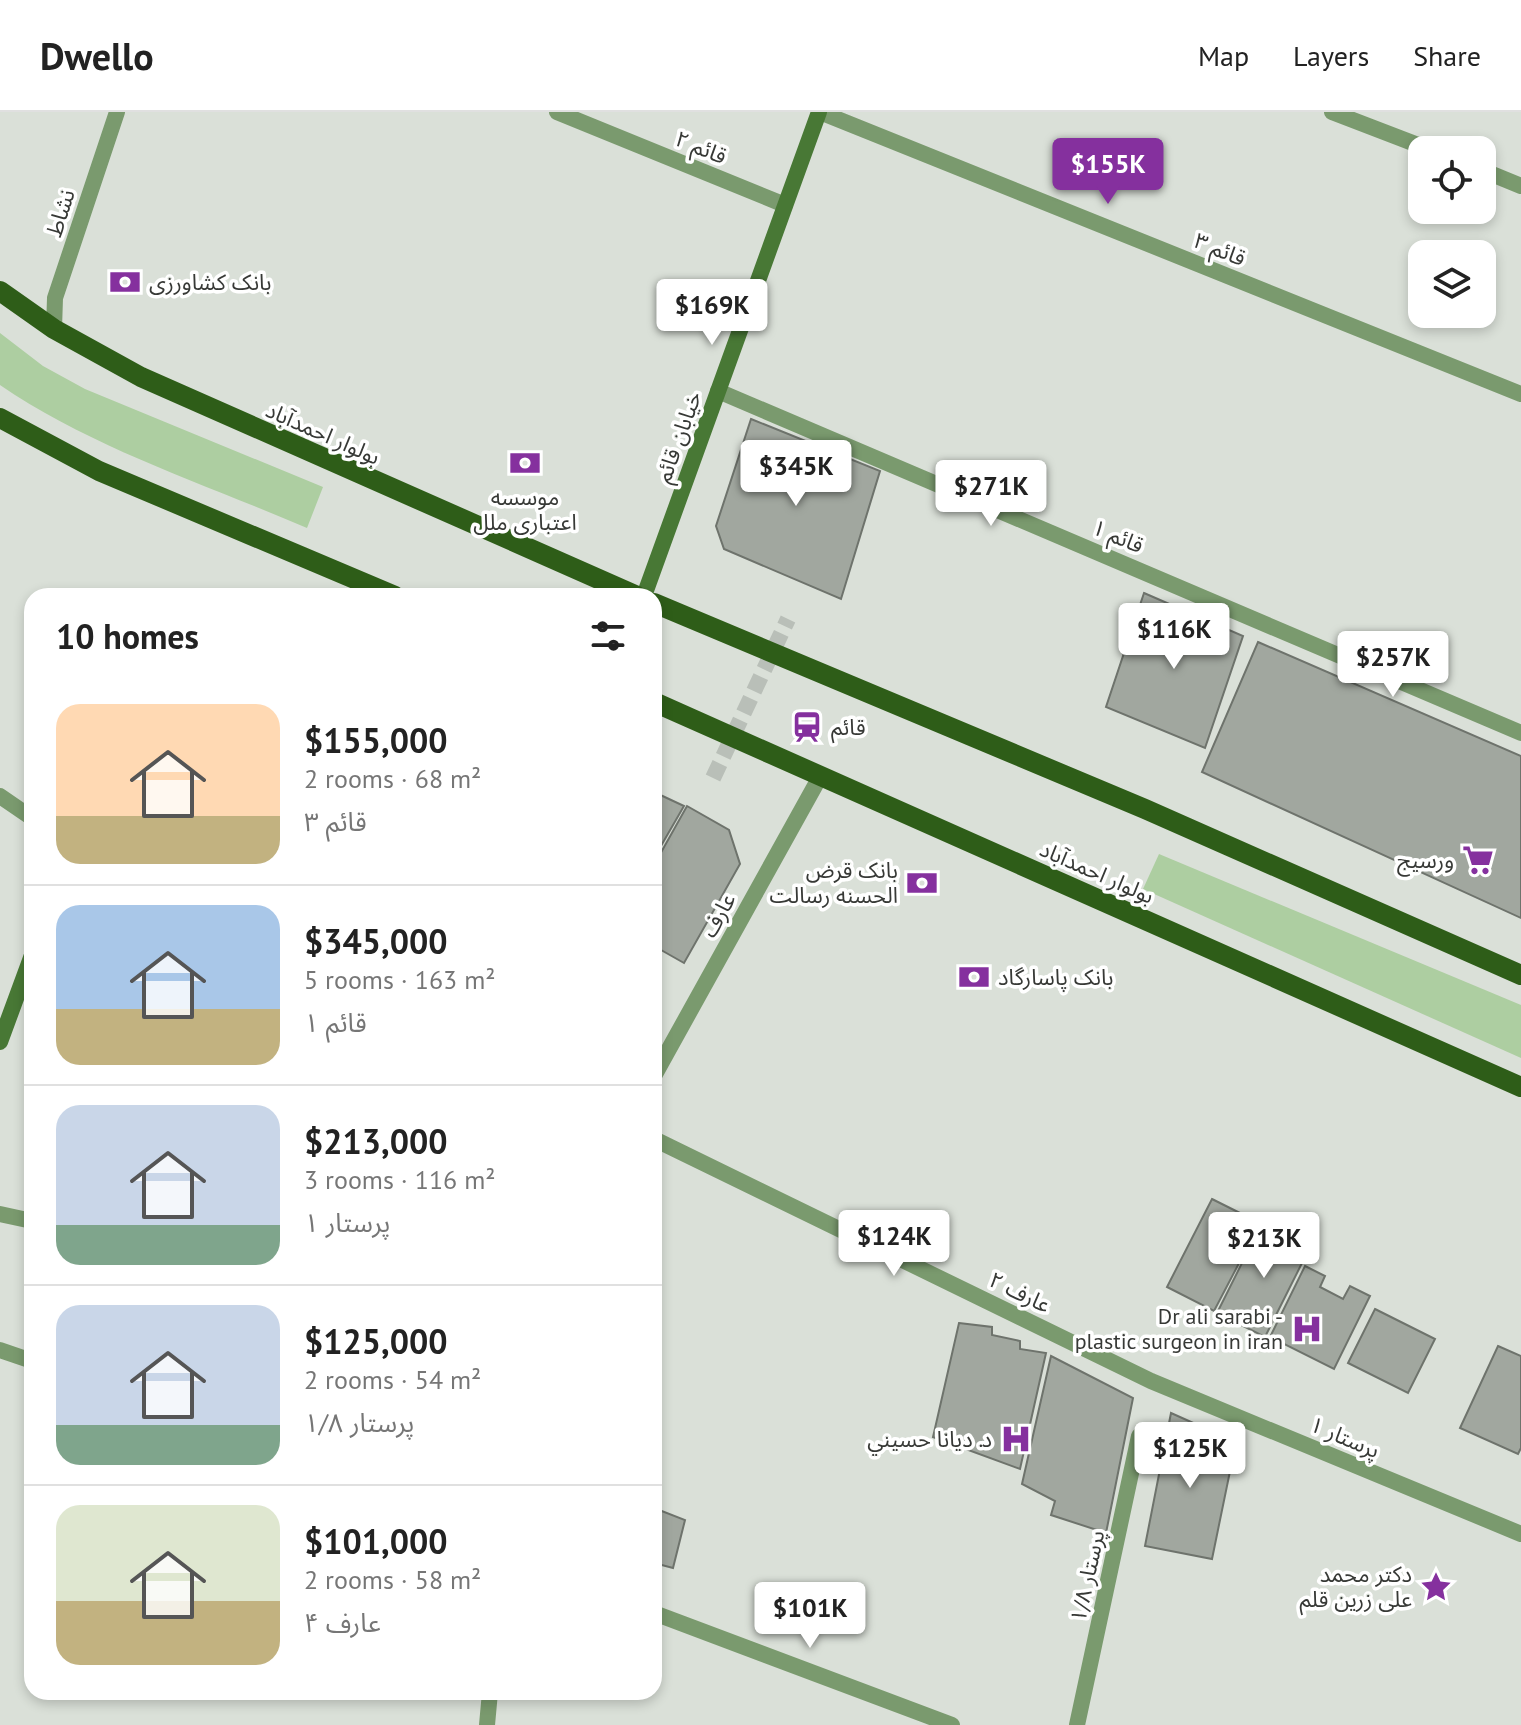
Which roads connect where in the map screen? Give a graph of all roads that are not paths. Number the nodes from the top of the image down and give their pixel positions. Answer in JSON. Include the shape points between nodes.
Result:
{"nodes":[{"id":1,"x":117,"y":112,"type":"edge"},
{"id":2,"x":557,"y":112,"type":"edge"},
{"id":3,"x":819,"y":112,"type":"edge"},
{"id":4,"x":1332,"y":112,"type":"edge"},
{"id":5,"x":1408,"y":141,"type":"edge"},
{"id":6,"x":1496,"y":176,"type":"edge"},
{"id":7,"x":1521,"y":186,"type":"edge"},
{"id":8,"x":785,"y":205,"type":"junction"},
{"id":9,"x":0,"y":291,"type":"edge"},
{"id":10,"x":54,"y":329,"type":"junction"},
{"id":11,"x":718,"y":391,"type":"junction"},
{"id":12,"x":1521,"y":394,"type":"edge"},
{"id":13,"x":0,"y":418,"type":"edge"},
{"id":14,"x":369,"y":588,"type":"edge"},
{"id":15,"x":619,"y":588,"type":"edge"},
{"id":16,"x":647,"y":588,"type":"edge"},
{"id":17,"x":662,"y":606,"type":"edge"},
{"id":18,"x":662,"y":705,"type":"edge"},
{"id":19,"x":1521,"y":733,"type":"edge"},
{"id":20,"x":821,"y":775,"type":"junction"},
{"id":21,"x":0,"y":796,"type":"edge"},
{"id":22,"x":24,"y":812,"type":"edge"},
{"id":23,"x":1521,"y":975,"type":"edge"},
{"id":24,"x":24,"y":977,"type":"edge"},
{"id":25,"x":0,"y":1042,"type":"edge"},
{"id":26,"x":662,"y":1062,"type":"edge"},
{"id":27,"x":1521,"y":1087,"type":"edge"},
{"id":28,"x":662,"y":1143,"type":"edge"},
{"id":29,"x":0,"y":1214,"type":"edge"},
{"id":30,"x":24,"y":1219,"type":"edge"},
{"id":31,"x":0,"y":1350,"type":"edge"},
{"id":32,"x":24,"y":1358,"type":"edge"},
{"id":33,"x":1151,"y":1381,"type":"joint"},
{"id":34,"x":1139,"y":1436,"type":"dead end"},
{"id":35,"x":1521,"y":1534,"type":"edge"},
{"id":36,"x":662,"y":1616,"type":"edge"},
{"id":37,"x":489,"y":1700,"type":"edge"},
{"id":38,"x":487,"y":1725,"type":"edge"},
{"id":39,"x":952,"y":1725,"type":"edge"},
{"id":40,"x":1077,"y":1725,"type":"edge"}],
"edges":[{"from":1,"to":10,"type":"street","name":"نشاط","via":[[55,298]]},
{"from":2,"to":8,"type":"street","name":"قائم ۲"},
{"from":3,"to":8,"type":"street","name":"خیابان قائم"},
{"from":3,"to":12,"type":"street","name":"قائم ۳"},
{"from":4,"to":5,"type":"street"},
{"from":6,"to":7,"type":"street"},
{"from":8,"to":11,"type":"street","name":"خیابان قائم"},
{"from":9,"to":10,"type":"main road","name":"بولوار احمدآباد"},
{"from":10,"to":15,"type":"main road","name":"بولوار احمدآباد","via":[[141,377]]},
{"from":11,"to":16,"type":"street","name":"خیابان قائم"},
{"from":11,"to":19,"type":"street","name":"قائم ۱"},
{"from":13,"to":14,"type":"main road","via":[[99,471]]},
{"from":17,"to":23,"type":"main road","via":[[1145,809]]},
{"from":18,"to":20,"type":"main road","name":"بولوار احمدآباد"},
{"from":20,"to":26,"type":"street","name":"عارف"},
{"from":20,"to":27,"type":"main road","name":"بولوار احمدآباد"},
{"from":21,"to":22,"type":"street"},
{"from":24,"to":25,"type":"street"},
{"from":28,"to":33,"type":"street","name":"عارف ۲"},
{"from":29,"to":30,"type":"street"},
{"from":31,"to":32,"type":"street"},
{"from":33,"to":35,"type":"street","name":"پرستار ۱"},
{"from":34,"to":40,"type":"street","name":"پرستار ۱/۸"},
{"from":36,"to":39,"type":"street"},
{"from":37,"to":38,"type":"street"}]}
